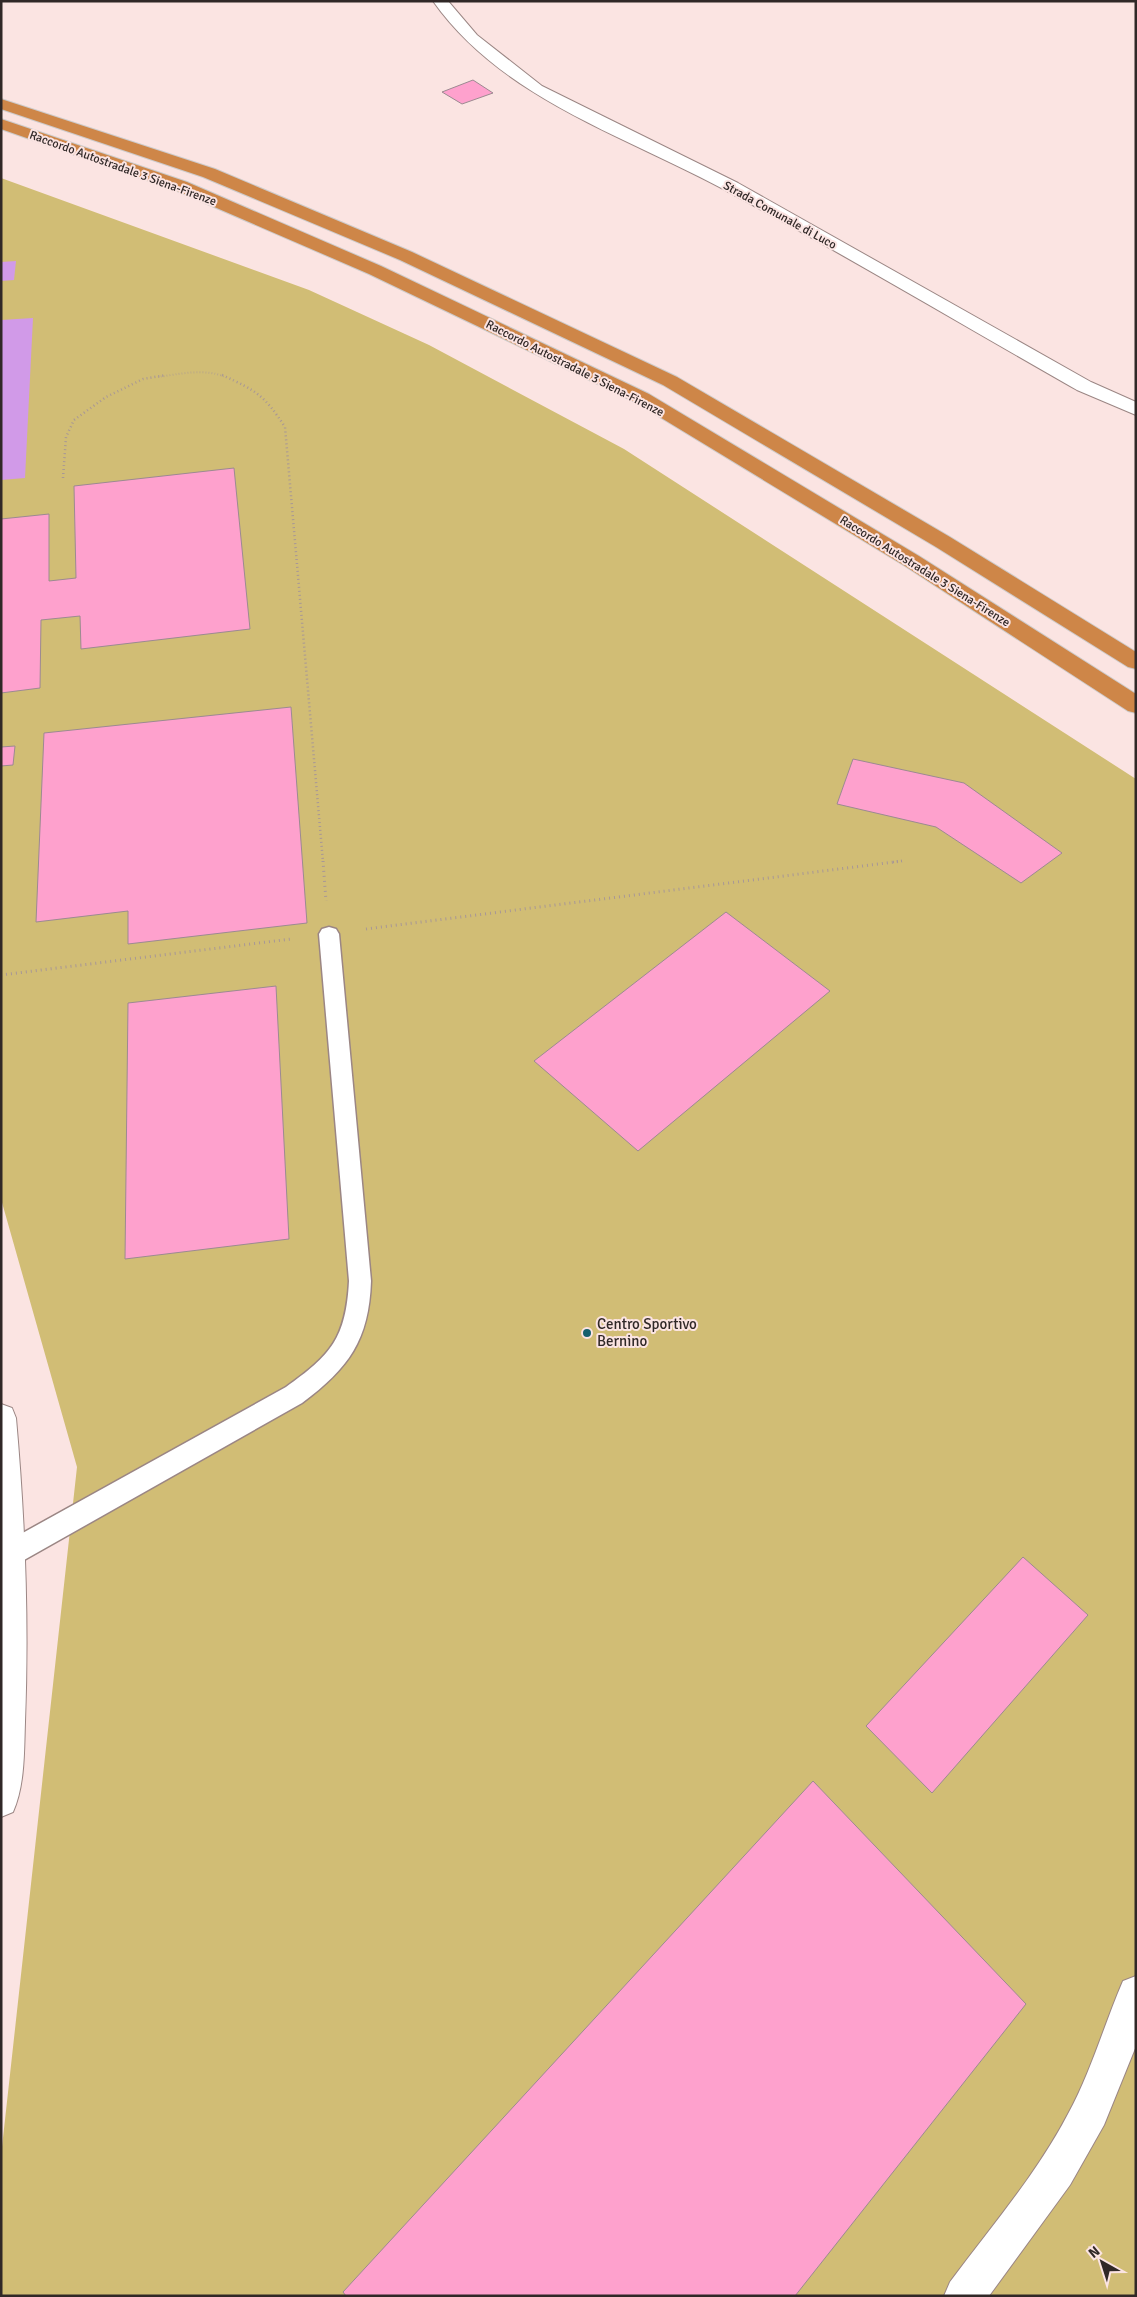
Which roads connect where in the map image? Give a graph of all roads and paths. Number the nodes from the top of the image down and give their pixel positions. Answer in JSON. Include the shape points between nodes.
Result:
{"nodes":[{"id":1,"x":440,"y":1,"type":"edge"},
{"id":2,"x":1,"y":104,"type":"edge"},
{"id":3,"x":1,"y":124,"type":"edge"},
{"id":4,"x":1136,"y":409,"type":"edge"},
{"id":5,"x":63,"y":478,"type":"dead end"},
{"id":6,"x":1136,"y":662,"type":"edge"},
{"id":7,"x":1136,"y":705,"type":"edge"},
{"id":8,"x":902,"y":861,"type":"dead end"},
{"id":9,"x":329,"y":934,"type":"junction"},
{"id":10,"x":1,"y":975,"type":"edge"},
{"id":11,"x":1,"y":1418,"type":"edge"},
{"id":12,"x":8,"y":1554,"type":"junction"},
{"id":13,"x":1,"y":1800,"type":"edge"},
{"id":14,"x":1136,"y":1994,"type":"edge"},
{"id":15,"x":964,"y":2296,"type":"edge"}],
"edges":[{"from":1,"to":4,"type":"street","name":"Strada Comunale di Luco","via":[[472,38],[536,89],[732,187],[1084,386]]},
{"from":2,"to":6,"type":"highway","name":"Raccordo Autostradale 3 Siena-Firenze","via":[[209,173],[406,256],[670,381],[943,542]]},
{"from":3,"to":7,"type":"highway","name":"Raccordo Autostradale 3 Siena-Firenze","via":[[181,186],[375,270],[642,398],[912,561]]},
{"from":5,"to":9,"type":"path","via":[[66,437],[74,420],[106,396],[143,379],[182,373],[217,374],[252,389],[269,403],[285,427]]},
{"from":8,"to":9,"type":"path"},
{"from":9,"to":10,"type":"path"},
{"from":9,"to":12,"type":"lane","via":[[360,1282],[356,1326],[335,1361],[294,1395]]},
{"from":11,"to":12,"type":"street"},
{"from":12,"to":13,"type":"street","via":[[11,1673]]},
{"from":14,"to":15,"type":"street","via":[[1103,2086],[1081,2130],[1053,2175]]}]}
